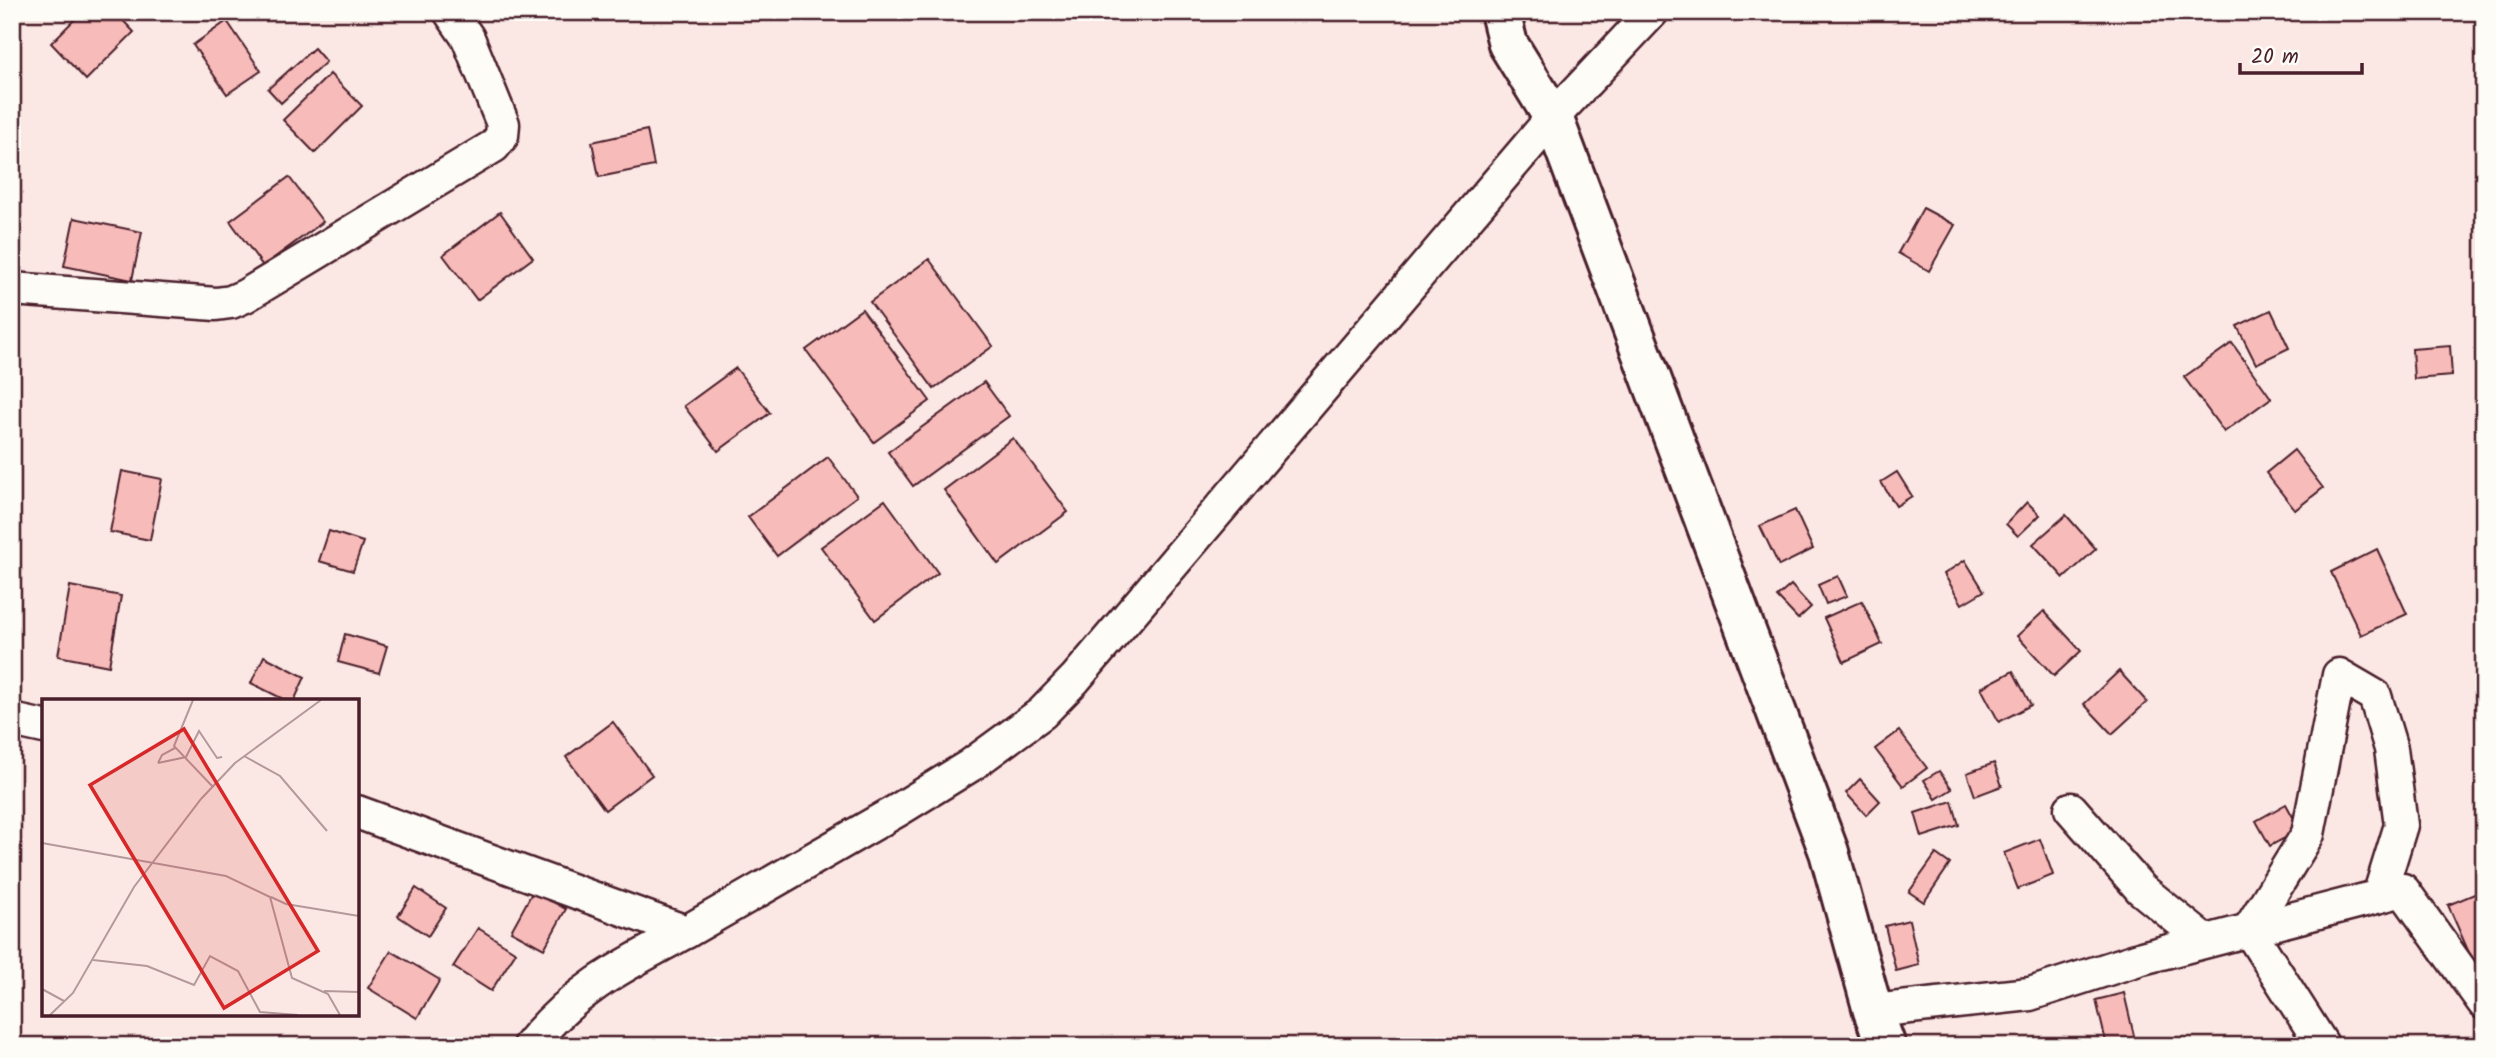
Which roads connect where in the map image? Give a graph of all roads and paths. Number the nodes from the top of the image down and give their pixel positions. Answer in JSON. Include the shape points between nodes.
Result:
{"nodes":[{"id":1,"x":450,"y":12,"type":"edge"},
{"id":2,"x":1500,"y":12,"type":"edge"},
{"id":3,"x":1652,"y":12,"type":"edge"},
{"id":4,"x":1553,"y":117,"type":"junction"},
{"id":5,"x":12,"y":289,"type":"edge"},
{"id":6,"x":12,"y":720,"type":"edge"},
{"id":7,"x":42,"y":727,"type":"edge"},
{"id":8,"x":2071,"y":809,"type":"dead end"},
{"id":9,"x":359,"y":813,"type":"edge"},
{"id":10,"x":2379,"y":896,"type":"junction"},
{"id":11,"x":2249,"y":930,"type":"junction"},
{"id":12,"x":687,"y":932,"type":"junction"},
{"id":13,"x":2205,"y":941,"type":"junction"},
{"id":14,"x":2484,"y":1003,"type":"edge"},
{"id":15,"x":1873,"y":1011,"type":"junction"},
{"id":16,"x":529,"y":1046,"type":"edge"},
{"id":17,"x":1886,"y":1046,"type":"edge"},
{"id":18,"x":2323,"y":1046,"type":"edge"}],
"edges":[{"from":1,"to":5,"type":"street","via":[[468,38],[503,124],[502,136],[494,146],[231,302]]},
{"from":2,"to":4,"type":"street","via":[[1508,44]]},
{"from":3,"to":4,"type":"street"},
{"from":4,"to":12,"type":"street","via":[[1042,713],[971,765]]},
{"from":4,"to":15,"type":"street","via":[[1829,852]]},
{"from":6,"to":7,"type":"street"},
{"from":8,"to":13,"type":"street","via":[[2141,889]]},
{"from":9,"to":12,"type":"street"},
{"from":10,"to":11,"type":"street"},
{"from":10,"to":11,"type":"street","via":[[2401,825],[2391,749],[2375,696],[2339,675],[2308,834]]},
{"from":10,"to":14,"type":"street","via":[[2403,890]]},
{"from":11,"to":13,"type":"street"},
{"from":11,"to":18,"type":"street"},
{"from":12,"to":16,"type":"street","via":[[620,967],[579,995]]},
{"from":13,"to":15,"type":"street","via":[[2030,994]]},
{"from":15,"to":17,"type":"street"}]}
